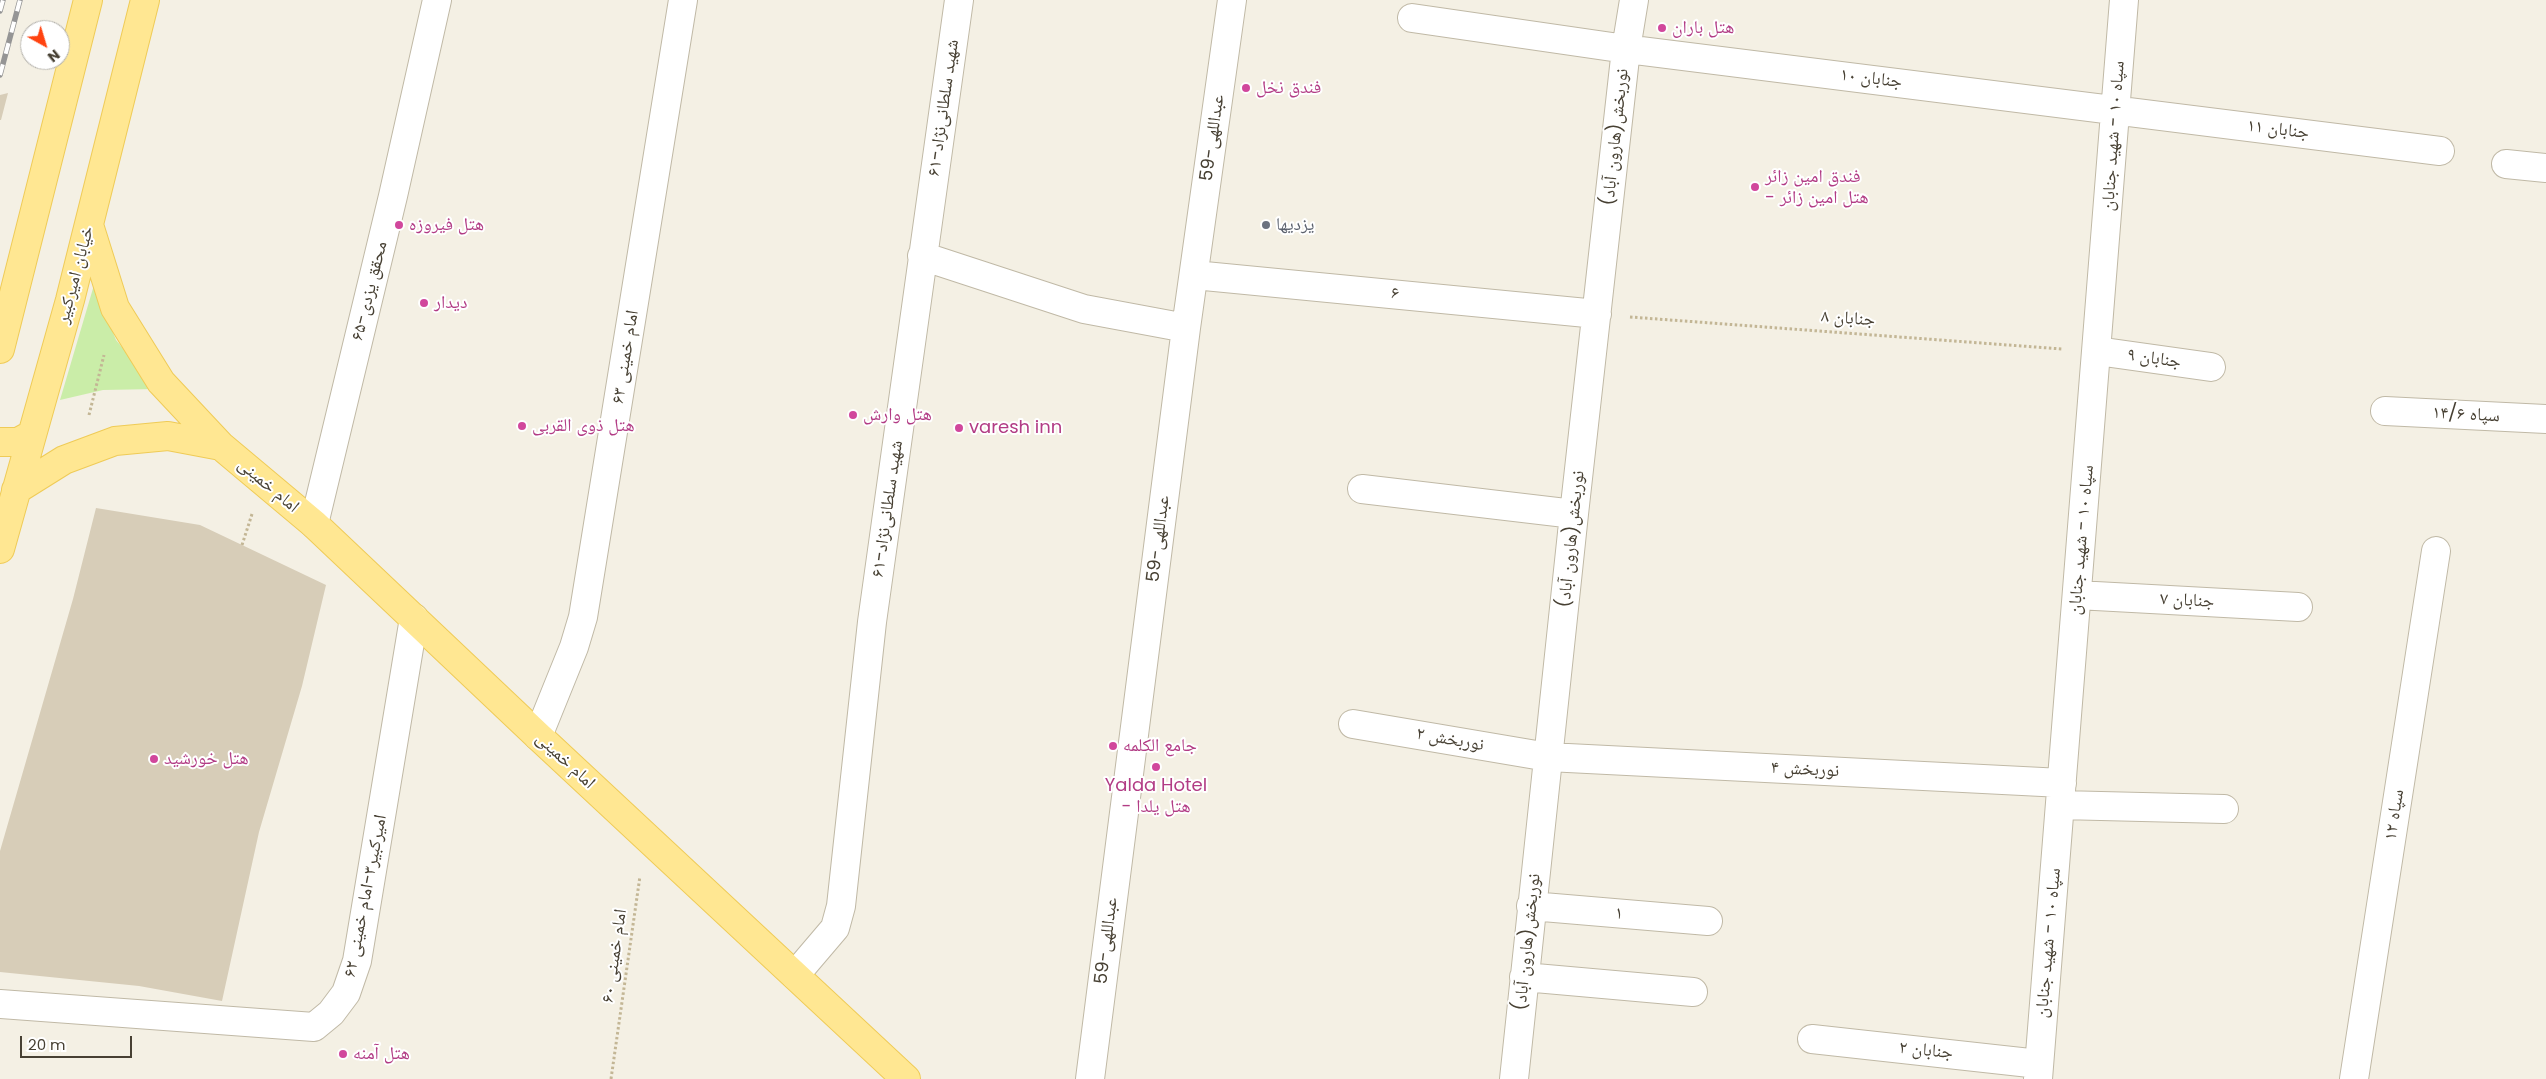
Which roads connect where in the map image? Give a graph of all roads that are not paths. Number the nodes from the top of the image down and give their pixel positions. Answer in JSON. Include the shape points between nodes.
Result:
{"nodes":[{"id":1,"x":88,"y":0,"type":"edge"},
{"id":2,"x":145,"y":0,"type":"edge"},
{"id":3,"x":437,"y":0,"type":"edge"},
{"id":4,"x":683,"y":0,"type":"edge"},
{"id":5,"x":959,"y":0,"type":"edge"},
{"id":6,"x":1232,"y":0,"type":"edge"},
{"id":7,"x":1634,"y":0,"type":"edge"},
{"id":8,"x":2124,"y":0,"type":"edge"},
{"id":9,"x":1412,"y":18,"type":"dead end"},
{"id":10,"x":1626,"y":49,"type":"junction"},
{"id":11,"x":2117,"y":109,"type":"junction"},
{"id":12,"x":2440,"y":151,"type":"dead end"},
{"id":13,"x":2506,"y":164,"type":"dead end"},
{"id":14,"x":2546,"y":168,"type":"edge"},
{"id":15,"x":89,"y":225,"type":"junction"},
{"id":16,"x":922,"y":256,"type":"junction"},
{"id":17,"x":1194,"y":275,"type":"junction"},
{"id":18,"x":1597,"y":314,"type":"junction"},
{"id":19,"x":1186,"y":328,"type":"junction"},
{"id":20,"x":0,"y":349,"type":"edge"},
{"id":21,"x":2097,"y":351,"type":"junction"},
{"id":22,"x":2211,"y":367,"type":"dead end"},
{"id":23,"x":2385,"y":411,"type":"dead end"},
{"id":24,"x":2546,"y":419,"type":"edge"},
{"id":25,"x":31,"y":435,"type":"junction"},
{"id":26,"x":0,"y":442,"type":"edge"},
{"id":27,"x":221,"y":446,"type":"junction"},
{"id":28,"x":16,"y":490,"type":"junction"},
{"id":29,"x":1362,"y":490,"type":"dead end"},
{"id":30,"x":1574,"y":514,"type":"junction"},
{"id":31,"x":314,"y":524,"type":"junction"},
{"id":32,"x":0,"y":549,"type":"edge"},
{"id":33,"x":2436,"y":552,"type":"dead end"},
{"id":34,"x":2077,"y":595,"type":"junction"},
{"id":35,"x":2298,"y":607,"type":"dead end"},
{"id":36,"x":414,"y":618,"type":"junction"},
{"id":37,"x":1353,"y":724,"type":"dead end"},
{"id":38,"x":538,"y":736,"type":"junction"},
{"id":39,"x":1548,"y":757,"type":"junction"},
{"id":40,"x":2061,"y":794,"type":"junction"},
{"id":41,"x":2224,"y":809,"type":"dead end"},
{"id":42,"x":1531,"y":906,"type":"junction"},
{"id":43,"x":1708,"y":921,"type":"dead end"},
{"id":44,"x":795,"y":975,"type":"junction"},
{"id":45,"x":1524,"y":977,"type":"junction"},
{"id":46,"x":1693,"y":992,"type":"dead end"},
{"id":47,"x":0,"y":1004,"type":"edge"},
{"id":48,"x":1812,"y":1039,"type":"dead end"},
{"id":49,"x":2038,"y":1071,"type":"edge"},
{"id":50,"x":906,"y":1079,"type":"edge"},
{"id":51,"x":1090,"y":1079,"type":"edge"},
{"id":52,"x":1514,"y":1079,"type":"edge"},
{"id":53,"x":2354,"y":1079,"type":"edge"}],
"edges":[{"from":1,"to":20,"type":"main road"},
{"from":2,"to":15,"type":"main road","name":"خیابان امیرکبیر"},
{"from":3,"to":31,"type":"street","name":"محقق یزدی-۶۵"},
{"from":4,"to":38,"type":"street","name":"امام خمینی ۶۳","via":[[583,617]]},
{"from":5,"to":16,"type":"street","name":"شهید سلطانی‌نژاد-۶۱"},
{"from":6,"to":17,"type":"street","name":"عبداللهی-59"},
{"from":7,"to":10,"type":"street","name":"نوربخش(هارون آباد)"},
{"from":8,"to":11,"type":"street","name":"سپاه ۱۰ - شهید جنابان"},
{"from":9,"to":10,"type":"street","name":"جنابان ۱۰"},
{"from":10,"to":11,"type":"street","name":"جنابان ۱۰"},
{"from":10,"to":18,"type":"street","name":"نوربخش(هارون آباد)"},
{"from":11,"to":12,"type":"street","name":"جنابان ۱۱"},
{"from":11,"to":21,"type":"street","name":"سپاه ۱۰ - شهید جنابان"},
{"from":13,"to":14,"type":"street"},
{"from":15,"to":25,"type":"main road","name":"خیابان امیرکبیر"},
{"from":15,"to":27,"type":"main road","name":"امام خمینی","via":[[116,308],[161,382]]},
{"from":16,"to":19,"type":"street","via":[[1084,309]]},
{"from":16,"to":44,"type":"street","name":"شهید سلطانی‌نژاد-۶۱","via":[[872,622],[841,906],[835,928]]},
{"from":17,"to":18,"type":"street","name":"۶"},
{"from":17,"to":19,"type":"street","name":"عبداللهی-59"},
{"from":18,"to":30,"type":"street","name":"نوربخش(هارون آباد)"},
{"from":19,"to":51,"type":"street","name":"عبداللهی-59"},
{"from":21,"to":22,"type":"street","name":"جنابان ۹"},
{"from":21,"to":34,"type":"street","name":"سپاه ۱۰ - شهید جنابان"},
{"from":23,"to":24,"type":"street","name":"سپاه ۱۴/۶"},
{"from":25,"to":26,"type":"main road","via":[[18,442]]},
{"from":25,"to":28,"type":"main road","name":"خیابان امیرکبیر"},
{"from":27,"to":28,"type":"main road","name":"امام خمینی","via":[[168,436],[114,442],[64,460]]},
{"from":27,"to":31,"type":"main road","name":"امام خمینی"},
{"from":28,"to":32,"type":"main road","name":"خیابان امیرکبیر"},
{"from":29,"to":30,"type":"street"},
{"from":30,"to":39,"type":"street","name":"نوربخش(هارون آباد)"},
{"from":31,"to":36,"type":"main road","name":"امام خمینی"},
{"from":33,"to":53,"type":"street","name":"سپاه ۱۲"},
{"from":34,"to":35,"type":"street","name":"جنابان ۷"},
{"from":34,"to":40,"type":"street","name":"سپاه ۱۰ - شهید جنابان"},
{"from":36,"to":38,"type":"main road","name":"امام خمینی"},
{"from":36,"to":47,"type":"street","name":"امیرکبیر۳-امام خمینی ۶۲","via":[[357,961],[346,993],[331,1013],[314,1027]]},
{"from":37,"to":39,"type":"street","name":"نوربخش ۲"},
{"from":38,"to":44,"type":"main road","name":"امام خمینی"},
{"from":39,"to":40,"type":"street","name":"نوربخش ۴"},
{"from":39,"to":42,"type":"street","name":"نوربخش(هارون آباد)"},
{"from":40,"to":41,"type":"street","name":"نوربخش ۴"},
{"from":40,"to":49,"type":"street","name":"سپاه ۱۰ - شهید جنابان"},
{"from":42,"to":43,"type":"street","name":"۱"},
{"from":42,"to":45,"type":"street","name":"نوربخش(هارون آباد)"},
{"from":44,"to":50,"type":"main road","name":"امام خمینی"},
{"from":45,"to":46,"type":"street"},
{"from":45,"to":52,"type":"street","name":"نوربخش(هارون آباد)"},
{"from":48,"to":49,"type":"street","name":"جنابان ۲"}]}
